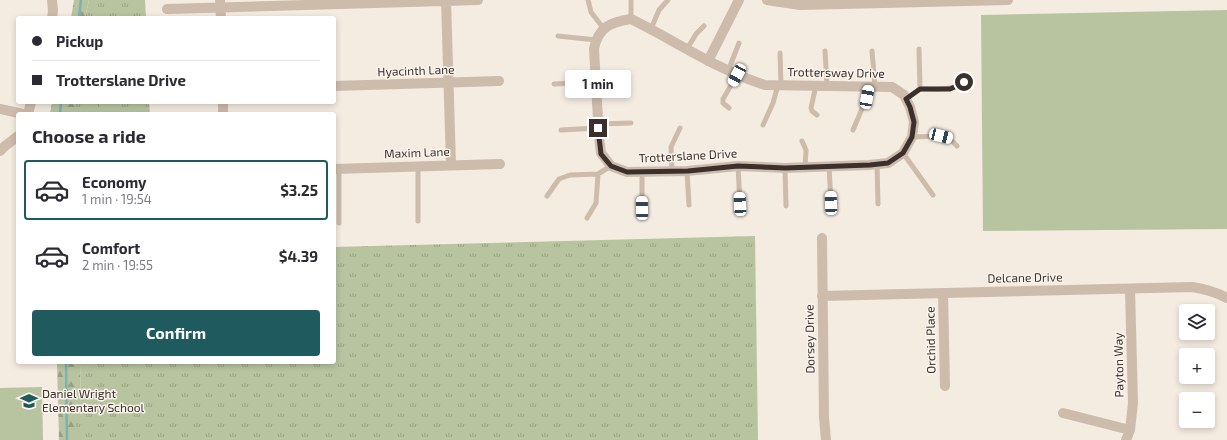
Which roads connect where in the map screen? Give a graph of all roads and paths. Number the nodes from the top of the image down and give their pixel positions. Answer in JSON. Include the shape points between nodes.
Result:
{"nodes":[{"id":1,"x":52,"y":0,"type":"edge"},
{"id":2,"x":478,"y":0,"type":"edge"},
{"id":3,"x":588,"y":0,"type":"edge"},
{"id":4,"x":631,"y":0,"type":"edge"},
{"id":5,"x":668,"y":0,"type":"edge"},
{"id":6,"x":739,"y":0,"type":"edge"},
{"id":7,"x":767,"y":0,"type":"edge"},
{"id":8,"x":1008,"y":0,"type":"edge"},
{"id":9,"x":446,"y":1,"type":"edge"},
{"id":10,"x":220,"y":4,"type":"edge"},
{"id":11,"x":167,"y":9,"type":"dead end"},
{"id":12,"x":52,"y":16,"type":"edge"},
{"id":13,"x":221,"y":16,"type":"edge"},
{"id":14,"x":631,"y":19,"type":"junction"},
{"id":15,"x":704,"y":26,"type":"dead end"},
{"id":16,"x":651,"y":29,"type":"junction"},
{"id":17,"x":600,"y":34,"type":"junction"},
{"id":18,"x":558,"y":36,"type":"dead end"},
{"id":19,"x":738,"y":43,"type":"dead end"},
{"id":20,"x":687,"y":49,"type":"junction"},
{"id":21,"x":919,"y":49,"type":"dead end"},
{"id":22,"x":825,"y":51,"type":"dead end"},
{"id":23,"x":872,"y":51,"type":"dead end"},
{"id":24,"x":780,"y":53,"type":"dead end"},
{"id":25,"x":708,"y":61,"type":"junction"},
{"id":26,"x":733,"y":73,"type":"junction"},
{"id":27,"x":626,"y":77,"type":"dead end"},
{"id":28,"x":499,"y":81,"type":"dead end"},
{"id":29,"x":596,"y":81,"type":"junction"},
{"id":30,"x":964,"y":82,"type":"dead end"},
{"id":31,"x":448,"y":83,"type":"junction"},
{"id":32,"x":554,"y":84,"type":"dead end"},
{"id":33,"x":780,"y":85,"type":"junction"},
{"id":34,"x":822,"y":85,"type":"junction"},
{"id":35,"x":336,"y":86,"type":"edge"},
{"id":36,"x":872,"y":86,"type":"junction"},
{"id":37,"x":920,"y":89,"type":"junction"},
{"id":38,"x":906,"y":99,"type":"junction"},
{"id":39,"x":729,"y":108,"type":"dead end"},
{"id":40,"x":0,"y":109,"type":"edge"},
{"id":41,"x":16,"y":112,"type":"edge"},
{"id":42,"x":817,"y":115,"type":"dead end"},
{"id":43,"x":631,"y":123,"type":"dead end"},
{"id":44,"x":763,"y":125,"type":"dead end"},
{"id":45,"x":598,"y":126,"type":"junction"},
{"id":46,"x":680,"y":128,"type":"dead end"},
{"id":47,"x":561,"y":130,"type":"dead end"},
{"id":48,"x":853,"y":130,"type":"dead end"},
{"id":49,"x":912,"y":137,"type":"junction"},
{"id":50,"x":16,"y":138,"type":"edge"},
{"id":51,"x":802,"y":141,"type":"dead end"},
{"id":52,"x":957,"y":146,"type":"dead end"},
{"id":53,"x":0,"y":151,"type":"edge"},
{"id":54,"x":903,"y":153,"type":"junction"},
{"id":55,"x":500,"y":164,"type":"dead end"},
{"id":56,"x":877,"y":164,"type":"junction"},
{"id":57,"x":451,"y":165,"type":"junction"},
{"id":58,"x":611,"y":166,"type":"junction"},
{"id":59,"x":738,"y":166,"type":"junction"},
{"id":60,"x":829,"y":166,"type":"junction"},
{"id":61,"x":418,"y":167,"type":"junction"},
{"id":62,"x":805,"y":167,"type":"junction"},
{"id":63,"x":785,"y":168,"type":"junction"},
{"id":64,"x":337,"y":169,"type":"edge"},
{"id":65,"x":688,"y":171,"type":"junction"},
{"id":66,"x":642,"y":172,"type":"junction"},
{"id":67,"x":672,"y":172,"type":"junction"},
{"id":68,"x":598,"y":174,"type":"junction"},
{"id":69,"x":933,"y":194,"type":"dead end"},
{"id":70,"x":547,"y":196,"type":"dead end"},
{"id":71,"x":831,"y":203,"type":"dead end"},
{"id":72,"x":740,"y":204,"type":"dead end"},
{"id":73,"x":878,"y":204,"type":"dead end"},
{"id":74,"x":689,"y":205,"type":"dead end"},
{"id":75,"x":786,"y":206,"type":"dead end"},
{"id":76,"x":642,"y":208,"type":"dead end"},
{"id":77,"x":587,"y":218,"type":"dead end"},
{"id":78,"x":418,"y":221,"type":"dead end"},
{"id":79,"x":339,"y":223,"type":"dead end"},
{"id":80,"x":822,"y":238,"type":"dead end"},
{"id":81,"x":1130,"y":289,"type":"junction"},
{"id":82,"x":943,"y":294,"type":"junction"},
{"id":83,"x":822,"y":296,"type":"junction"},
{"id":84,"x":1227,"y":298,"type":"edge"},
{"id":85,"x":945,"y":386,"type":"dead end"},
{"id":86,"x":1063,"y":413,"type":"dead end"},
{"id":87,"x":1130,"y":430,"type":"junction"},
{"id":88,"x":826,"y":440,"type":"edge"},
{"id":89,"x":1126,"y":440,"type":"edge"}],
"edges":[{"from":1,"to":12,"type":"street"},
{"from":2,"to":9,"type":"street"},
{"from":3,"to":17,"type":"lane"},
{"from":4,"to":14,"type":"lane"},
{"from":5,"to":16,"type":"lane","via":[[659,10]]},
{"from":6,"to":25,"type":"street"},
{"from":7,"to":8,"type":"street","via":[[800,5]]},
{"from":9,"to":10,"type":"street"},
{"from":9,"to":31,"type":"street"},
{"from":10,"to":11,"type":"street"},
{"from":10,"to":13,"type":"street"},
{"from":14,"to":16,"type":"street","name":"Trottersway Drive"},
{"from":14,"to":17,"type":"street","via":[[608,25]]},
{"from":15,"to":20,"type":"lane"},
{"from":16,"to":20,"type":"street","name":"Trottersway Drive"},
{"from":17,"to":18,"type":"lane"},
{"from":17,"to":29,"type":"street","via":[[594,49]]},
{"from":19,"to":26,"type":"lane"},
{"from":20,"to":25,"type":"street","name":"Trottersway Drive"},
{"from":21,"to":37,"type":"lane"},
{"from":22,"to":34,"type":"lane"},
{"from":23,"to":36,"type":"lane"},
{"from":24,"to":33,"type":"lane"},
{"from":25,"to":26,"type":"street","name":"Trottersway Drive"},
{"from":26,"to":33,"type":"street","name":"Trottersway Drive","via":[[765,85]]},
{"from":26,"to":39,"type":"lane","via":[[723,103]]},
{"from":27,"to":29,"type":"lane"},
{"from":28,"to":31,"type":"street","name":"Hyacinth Lane"},
{"from":29,"to":32,"type":"lane"},
{"from":29,"to":45,"type":"street"},
{"from":30,"to":37,"type":"lane","via":[[950,89]]},
{"from":31,"to":35,"type":"street","name":"Hyacinth Lane"},
{"from":31,"to":57,"type":"street"},
{"from":33,"to":34,"type":"street","name":"Trottersway Drive"},
{"from":33,"to":44,"type":"lane"},
{"from":34,"to":36,"type":"street","name":"Trottersway Drive"},
{"from":34,"to":42,"type":"lane","via":[[811,108]]},
{"from":36,"to":38,"type":"street","name":"Trottersway Drive","via":[[892,87]]},
{"from":36,"to":48,"type":"lane"},
{"from":37,"to":38,"type":"lane"},
{"from":38,"to":49,"type":"street","via":[[914,122]]},
{"from":40,"to":41,"type":"street"},
{"from":43,"to":45,"type":"lane"},
{"from":45,"to":47,"type":"lane"},
{"from":45,"to":58,"type":"street","via":[[601,154]]},
{"from":46,"to":67,"type":"lane","via":[[671,147]]},
{"from":49,"to":52,"type":"lane","via":[[941,136],[949,138]]},
{"from":49,"to":54,"type":"street"},
{"from":50,"to":53,"type":"street"},
{"from":51,"to":62,"type":"lane","via":[[806,150]]},
{"from":54,"to":56,"type":"street","name":"Trotterslane Drive","via":[[888,163]]},
{"from":54,"to":69,"type":"lane"},
{"from":55,"to":57,"type":"street","name":"Maxim Lane"},
{"from":56,"to":60,"type":"street","name":"Trotterslane Drive"},
{"from":56,"to":73,"type":"lane"},
{"from":57,"to":61,"type":"street","name":"Maxim Lane"},
{"from":58,"to":66,"type":"street","name":"Trotterslane Drive","via":[[627,172]]},
{"from":58,"to":68,"type":"lane"},
{"from":59,"to":63,"type":"street","name":"Trotterslane Drive"},
{"from":59,"to":65,"type":"street","name":"Trotterslane Drive"},
{"from":59,"to":72,"type":"lane"},
{"from":60,"to":62,"type":"street","name":"Trotterslane Drive"},
{"from":60,"to":71,"type":"lane"},
{"from":61,"to":64,"type":"street","name":"Maxim Lane"},
{"from":61,"to":78,"type":"lane"},
{"from":62,"to":63,"type":"street","name":"Trotterslane Drive"},
{"from":63,"to":75,"type":"lane"},
{"from":64,"to":79,"type":"lane"},
{"from":65,"to":67,"type":"street","name":"Trotterslane Drive"},
{"from":65,"to":74,"type":"lane"},
{"from":66,"to":67,"type":"street","name":"Trotterslane Drive"},
{"from":66,"to":76,"type":"lane"},
{"from":68,"to":70,"type":"lane","via":[[570,175],[559,179]]},
{"from":68,"to":77,"type":"lane","via":[[596,203]]},
{"from":80,"to":83,"type":"street","name":"Dorsey Drive"},
{"from":81,"to":82,"type":"street","name":"Delcane Drive"},
{"from":81,"to":84,"type":"street","name":"Delcane Drive","via":[[1192,287],[1219,293]]},
{"from":81,"to":87,"type":"street","name":"Payton Way","via":[[1133,403]]},
{"from":82,"to":83,"type":"street","name":"Delcane Drive"},
{"from":82,"to":85,"type":"street","name":"Orchid Place"},
{"from":83,"to":88,"type":"street","name":"Dorsey Drive"},
{"from":86,"to":87,"type":"street"},
{"from":87,"to":89,"type":"street","name":"Payton Way"}]}
